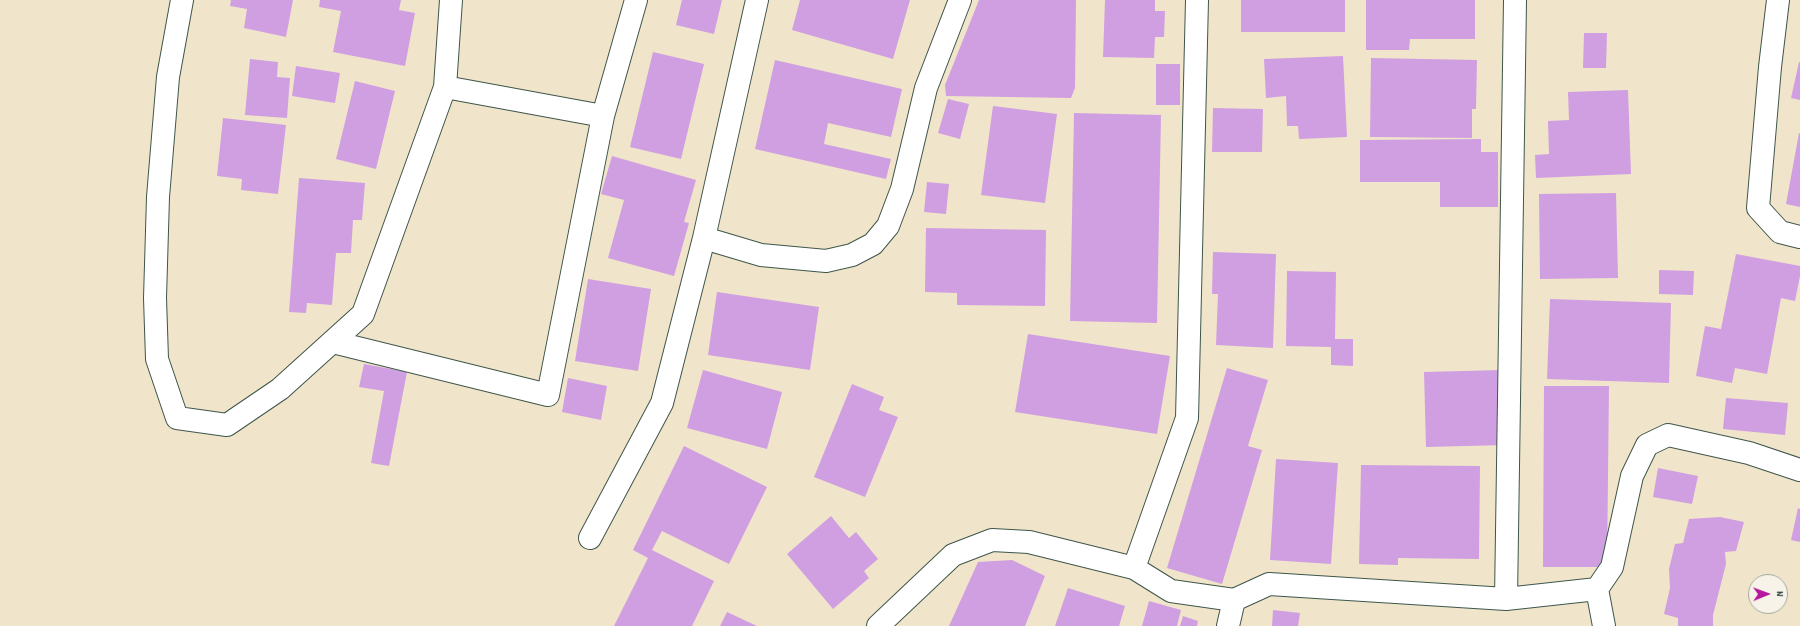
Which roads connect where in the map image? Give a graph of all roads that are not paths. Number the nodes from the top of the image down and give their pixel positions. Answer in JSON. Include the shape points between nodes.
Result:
{"nodes":[{"id":1,"x":182,"y":0,"type":"edge"},
{"id":2,"x":451,"y":0,"type":"edge"},
{"id":3,"x":636,"y":0,"type":"edge"},
{"id":4,"x":757,"y":0,"type":"edge"},
{"id":5,"x":960,"y":0,"type":"edge"},
{"id":6,"x":1197,"y":0,"type":"edge"},
{"id":7,"x":1515,"y":0,"type":"edge"},
{"id":8,"x":1778,"y":0,"type":"edge"},
{"id":9,"x":445,"y":87,"type":"junction"},
{"id":10,"x":604,"y":116,"type":"junction"},
{"id":11,"x":1800,"y":237,"type":"edge"},
{"id":12,"x":704,"y":238,"type":"junction"},
{"id":13,"x":333,"y":342,"type":"junction"},
{"id":14,"x":1800,"y":470,"type":"edge"},
{"id":15,"x":590,"y":538,"type":"dead end"},
{"id":16,"x":1134,"y":568,"type":"junction"},
{"id":17,"x":1597,"y":589,"type":"junction"},
{"id":18,"x":1506,"y":599,"type":"junction"},
{"id":19,"x":1234,"y":600,"type":"junction"},
{"id":20,"x":878,"y":626,"type":"edge"},
{"id":21,"x":1228,"y":626,"type":"edge"},
{"id":22,"x":1604,"y":626,"type":"edge"}],
"edges":[{"from":1,"to":13,"type":"street","via":[[168,85],[158,198],[155,298],[157,359],[177,418],[227,425],[280,389]]},
{"from":2,"to":9,"type":"street"},
{"from":3,"to":10,"type":"street"},
{"from":4,"to":12,"type":"street"},
{"from":5,"to":12,"type":"street","via":[[926,88],[902,189],[888,226],[873,244],[852,255],[826,261],[761,255]]},
{"from":6,"to":16,"type":"street","via":[[1187,418]]},
{"from":7,"to":18,"type":"street"},
{"from":8,"to":11,"type":"street","via":[[1758,208],[1780,232]]},
{"from":9,"to":10,"type":"street"},
{"from":9,"to":13,"type":"street","via":[[363,314]]},
{"from":10,"to":13,"type":"street","via":[[548,395]]},
{"from":12,"to":15,"type":"street","via":[[662,403]]},
{"from":14,"to":17,"type":"street","via":[[1749,453],[1668,435],[1647,445],[1632,476],[1612,567]]},
{"from":16,"to":19,"type":"street","via":[[1171,591]]},
{"from":16,"to":20,"type":"street","via":[[1029,542],[992,540],[953,556]]},
{"from":17,"to":18,"type":"street"},
{"from":17,"to":22,"type":"street"},
{"from":18,"to":19,"type":"street","via":[[1269,584]]},
{"from":19,"to":21,"type":"street"}]}
